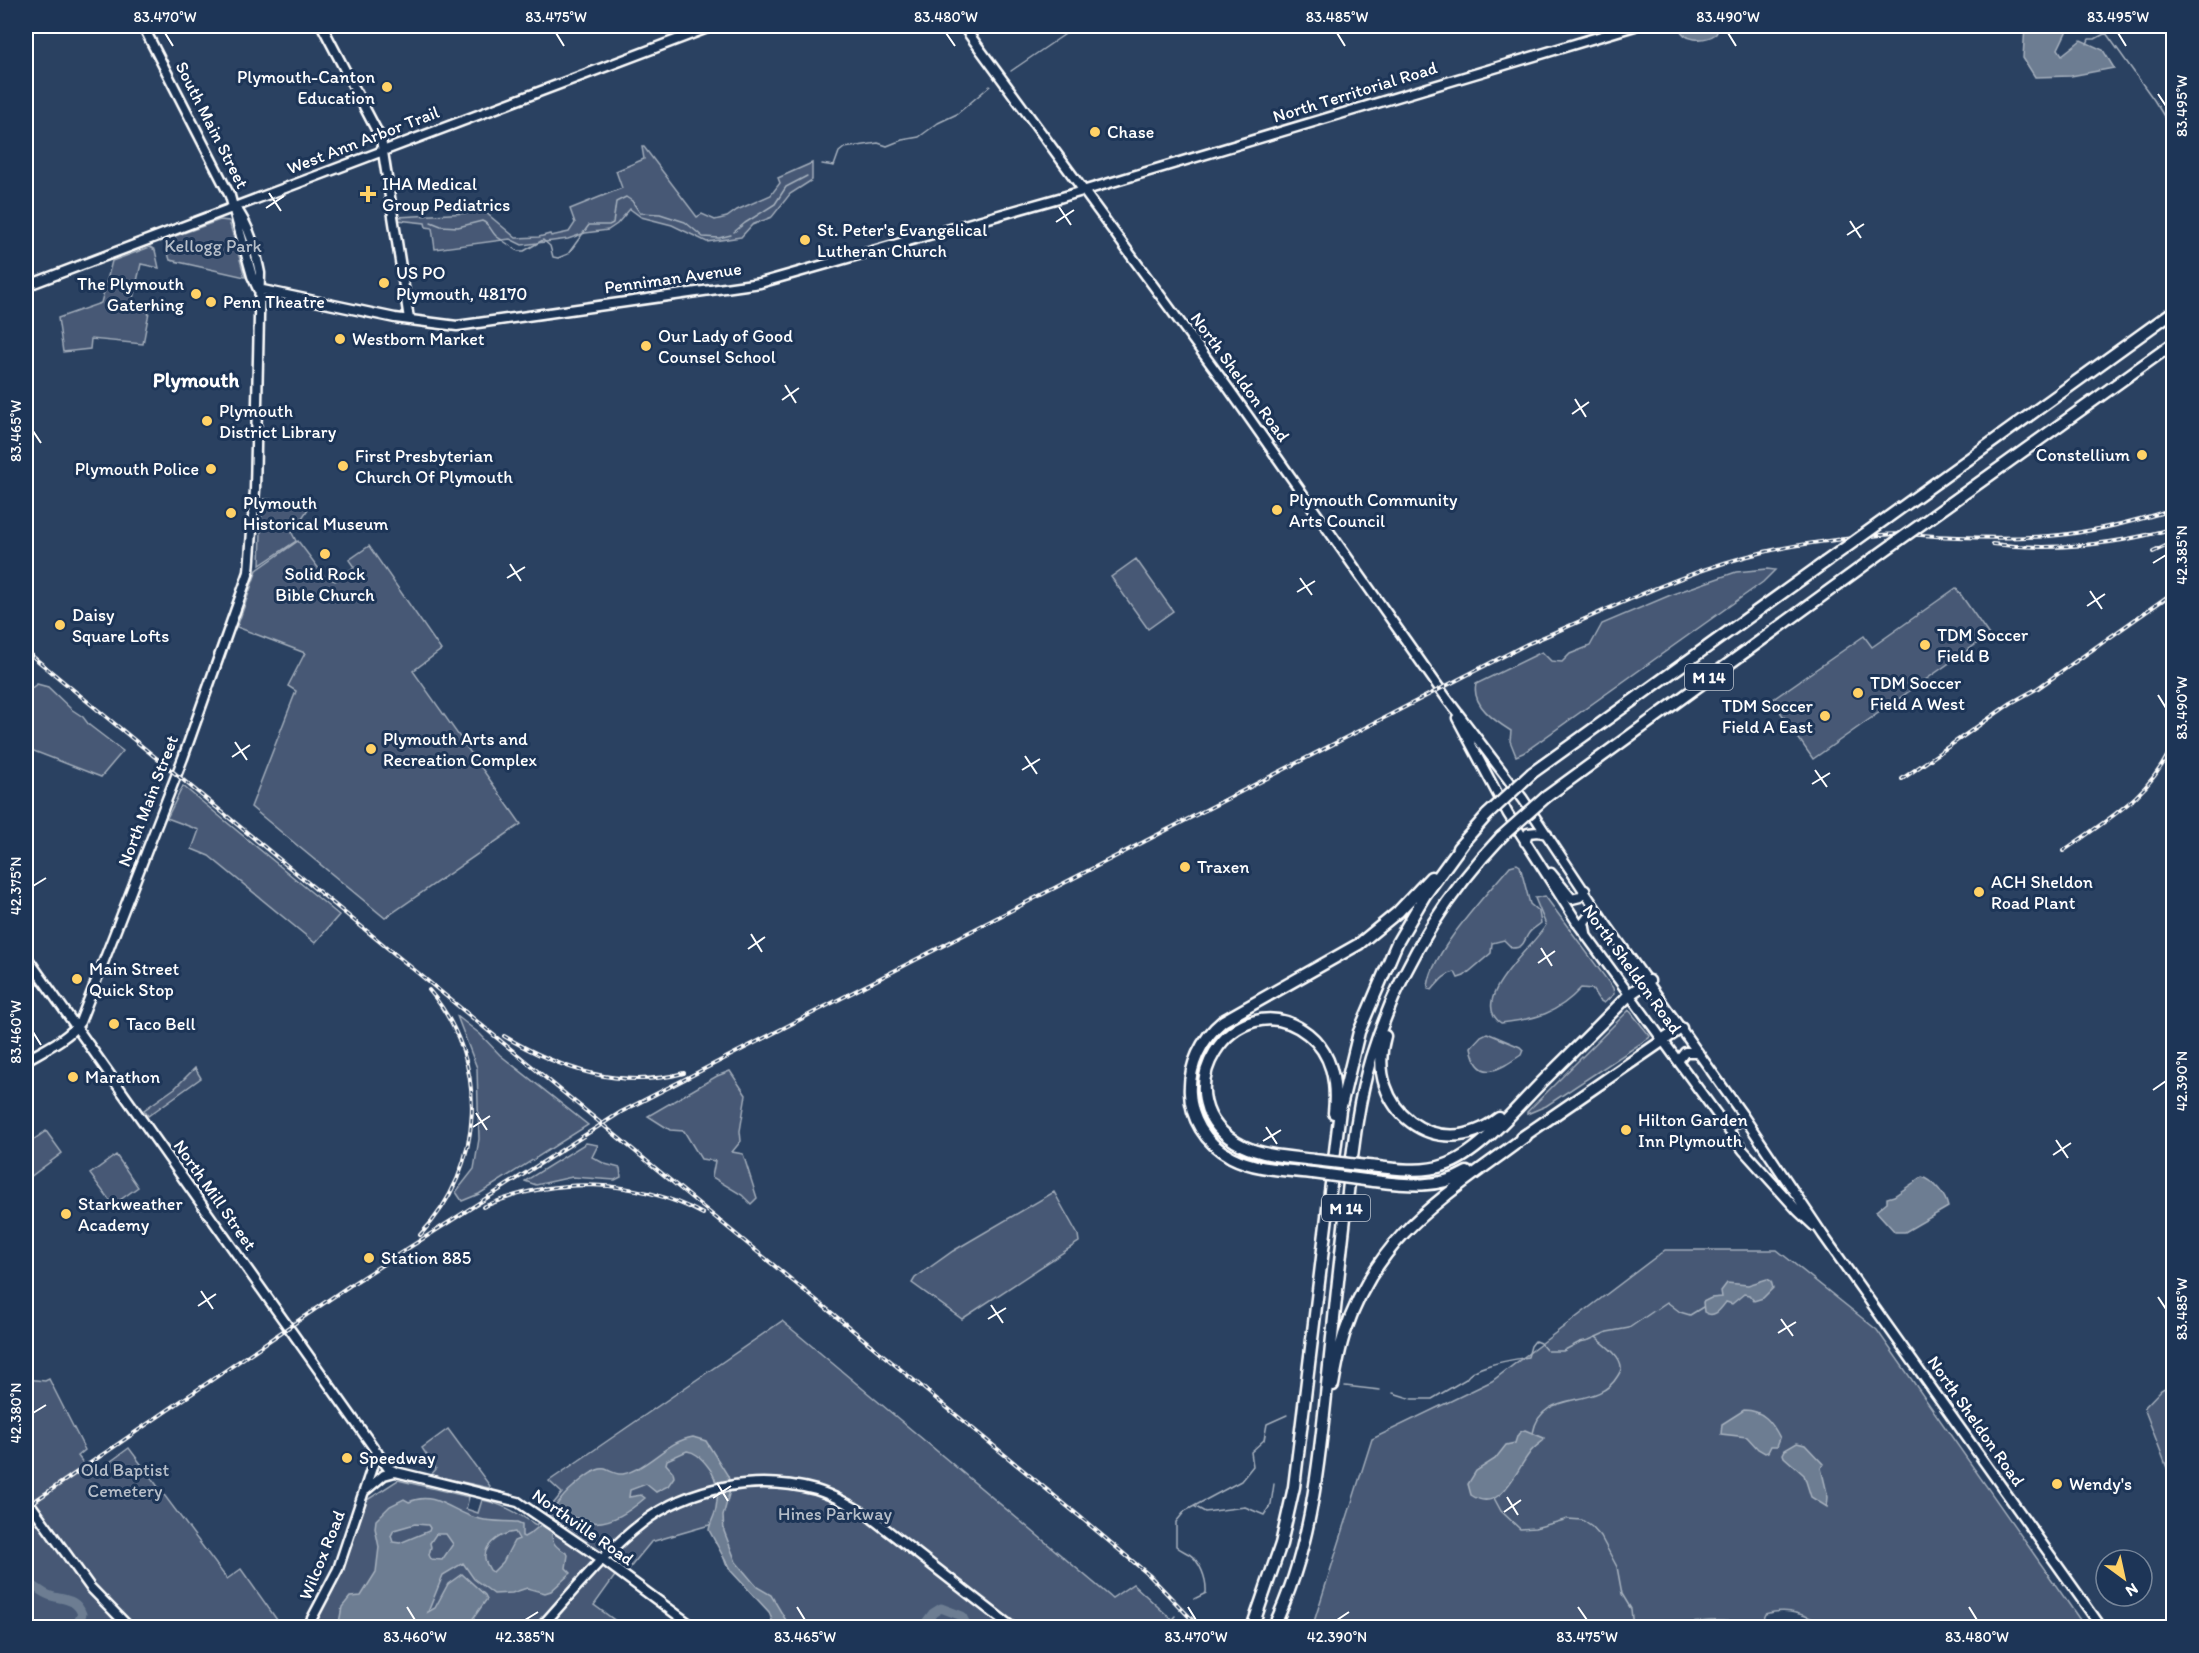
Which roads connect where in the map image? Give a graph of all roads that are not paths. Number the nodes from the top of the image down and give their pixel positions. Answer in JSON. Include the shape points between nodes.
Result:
{"nodes":[{"id":1,"x":143,"y":26,"type":"edge"},
{"id":2,"x":322,"y":26,"type":"edge"},
{"id":3,"x":713,"y":26,"type":"edge"},
{"id":4,"x":963,"y":26,"type":"edge"},
{"id":5,"x":1635,"y":26,"type":"edge"},
{"id":6,"x":383,"y":150,"type":"junction"},
{"id":7,"x":1084,"y":190,"type":"junction"},
{"id":8,"x":235,"y":207,"type":"junction"},
{"id":9,"x":26,"y":285,"type":"edge"},
{"id":10,"x":258,"y":289,"type":"junction"},
{"id":11,"x":2174,"y":311,"type":"edge"},
{"id":12,"x":409,"y":320,"type":"junction"},
{"id":13,"x":2174,"y":343,"type":"edge"},
{"id":14,"x":245,"y":584,"type":"joint"},
{"id":15,"x":1447,"y":699,"type":"junction"},
{"id":16,"x":1547,"y":834,"type":"junction"},
{"id":17,"x":1525,"y":842,"type":"junction"},
{"id":18,"x":1462,"y":843,"type":"junction"},
{"id":19,"x":1533,"y":855,"type":"junction"},
{"id":20,"x":1585,"y":890,"type":"junction"},
{"id":21,"x":1606,"y":924,"type":"junction"},
{"id":22,"x":1588,"y":938,"type":"junction"},
{"id":23,"x":26,"y":956,"type":"edge"},
{"id":24,"x":1401,"y":980,"type":"junction"},
{"id":25,"x":1649,"y":981,"type":"junction"},
{"id":26,"x":1630,"y":994,"type":"junction"},
{"id":27,"x":75,"y":1028,"type":"junction"},
{"id":28,"x":1681,"y":1028,"type":"junction"},
{"id":29,"x":1664,"y":1041,"type":"junction"},
{"id":30,"x":1698,"y":1052,"type":"junction"},
{"id":31,"x":26,"y":1060,"type":"edge"},
{"id":32,"x":1678,"y":1061,"type":"junction"},
{"id":33,"x":1543,"y":1081,"type":"junction"},
{"id":34,"x":1742,"y":1114,"type":"junction"},
{"id":35,"x":1728,"y":1129,"type":"junction"},
{"id":36,"x":1526,"y":1136,"type":"junction"},
{"id":37,"x":1330,"y":1196,"type":"junction"},
{"id":38,"x":1823,"y":1235,"type":"junction"},
{"id":39,"x":1321,"y":1442,"type":"junction"},
{"id":40,"x":377,"y":1452,"type":"junction"},
{"id":41,"x":396,"y":1472,"type":"junction"},
{"id":42,"x":364,"y":1493,"type":"junction"},
{"id":43,"x":26,"y":1498,"type":"edge"},
{"id":44,"x":603,"y":1560,"type":"junction"},
{"id":45,"x":130,"y":1628,"type":"edge"},
{"id":46,"x":307,"y":1628,"type":"edge"},
{"id":47,"x":540,"y":1628,"type":"edge"},
{"id":48,"x":695,"y":1628,"type":"edge"},
{"id":49,"x":1013,"y":1628,"type":"edge"},
{"id":50,"x":1252,"y":1628,"type":"edge"},
{"id":51,"x":1273,"y":1628,"type":"edge"},
{"id":52,"x":2102,"y":1628,"type":"edge"}],
"edges":[{"from":1,"to":8,"type":"main road","name":"South Main Street"},
{"from":2,"to":6,"type":"main road","via":[[381,139]]},
{"from":3,"to":6,"type":"main road","name":"West Ann Arbor Trail"},
{"from":4,"to":7,"type":"main road","name":"North Sheldon Road"},
{"from":5,"to":7,"type":"main road","name":"North Territorial Road"},
{"from":6,"to":8,"type":"main road","name":"West Ann Arbor Trail"},
{"from":6,"to":12,"type":"main road"},
{"from":7,"to":12,"type":"main road","name":"Penniman Avenue","via":[[769,281],[457,326]]},
{"from":7,"to":15,"type":"main road","name":"North Sheldon Road"},
{"from":8,"to":9,"type":"main road","name":"West Ann Arbor Trail"},
{"from":8,"to":10,"type":"main road","name":"South Main Street"},
{"from":10,"to":12,"type":"main road","name":"Penniman Avenue"},
{"from":10,"to":14,"type":"main road","name":"South Main Street","via":[[252,561]]},
{"from":11,"to":18,"type":"highway","number":"M 14","bridge":true,"via":[[1553,757],[1487,815]]},
{"from":13,"to":24,"type":"highway","number":"M 14","bridge":true,"via":[[1546,797],[1501,837],[1447,900]]},
{"from":14,"to":27,"type":"main road","name":"North Main Street","via":[[143,862],[93,992]]},
{"from":15,"to":16,"type":"main road","name":"North Sheldon Road"},
{"from":15,"to":17,"type":"main road","name":"North Sheldon Road"},
{"from":16,"to":17,"type":"main road","via":[[1533,831]]},
{"from":16,"to":20,"type":"main road","name":"North Sheldon Road"},
{"from":17,"to":19,"type":"main road","name":"North Sheldon Road"},
{"from":18,"to":36,"type":"highway","bridge":true,"via":[[1374,933],[1344,954],[1228,1018],[1208,1035],[1198,1051],[1190,1080],[1191,1104],[1210,1140],[1223,1152],[1244,1162],[1414,1185],[1445,1182],[1465,1174]]},
{"from":18,"to":37,"type":"highway","number":"M 14","via":[[1405,928],[1359,1032],[1340,1110]]},
{"from":19,"to":20,"type":"main road","via":[[1543,861],[1568,897],[1576,899]]},
{"from":19,"to":22,"type":"main road","name":"North Sheldon Road"},
{"from":20,"to":21,"type":"main road","name":"North Sheldon Road"},
{"from":21,"to":22,"type":"main road","via":[[1595,916],[1588,917],[1584,926]]},
{"from":21,"to":25,"type":"main road","name":"North Sheldon Road"},
{"from":22,"to":26,"type":"main road","name":"North Sheldon Road"},
{"from":23,"to":27,"type":"main road","name":"North Mill Street"},
{"from":24,"to":33,"type":"highway","via":[[1383,1042],[1381,1067],[1389,1098],[1410,1121],[1437,1133],[1475,1131],[1496,1120]]},
{"from":24,"to":39,"type":"highway","number":"M 14","via":[[1371,1058],[1358,1117]]},
{"from":25,"to":26,"type":"highway"},
{"from":25,"to":28,"type":"main road","name":"North Sheldon Road"},
{"from":26,"to":29,"type":"main road","name":"North Sheldon Road"},
{"from":26,"to":33,"type":"highway"},
{"from":27,"to":31,"type":"main road"},
{"from":27,"to":40,"type":"main road","name":"North Mill Street"},
{"from":28,"to":29,"type":"highway"},
{"from":28,"to":30,"type":"main road","name":"North Sheldon Road"},
{"from":29,"to":32,"type":"main road","name":"North Sheldon Road"},
{"from":29,"to":36,"type":"highway"},
{"from":30,"to":32,"type":"main road","via":[[1685,1052]]},
{"from":30,"to":34,"type":"main road","name":"North Sheldon Road"},
{"from":32,"to":35,"type":"main road","name":"North Sheldon Road"},
{"from":33,"to":37,"type":"highway","bridge":true,"via":[[1470,1152],[1432,1169],[1367,1166],[1314,1160],[1260,1152],[1227,1136],[1206,1101],[1205,1072],[1217,1047],[1232,1032],[1251,1023],[1280,1021],[1305,1032],[1326,1053],[1335,1090],[1330,1152]]},
{"from":34,"to":35,"type":"main road"},
{"from":34,"to":38,"type":"main road","name":"North Sheldon Road"},
{"from":35,"to":38,"type":"main road","name":"North Sheldon Road"},
{"from":36,"to":39,"type":"highway","via":[[1425,1211],[1382,1258],[1344,1335]]},
{"from":37,"to":50,"type":"highway","number":"M 14","via":[[1294,1487],[1276,1563]]},
{"from":38,"to":52,"type":"main road","name":"North Sheldon Road"},
{"from":39,"to":51,"type":"highway","number":"M 14","via":[[1305,1540]]},
{"from":40,"to":41,"type":"main road","via":[[388,1468]]},
{"from":40,"to":42,"type":"main road","name":"Wilcox Road"},
{"from":41,"to":42,"type":"main road","name":"Wilcox Road","via":[[384,1475]]},
{"from":41,"to":44,"type":"main road","name":"Northville Road","via":[[518,1502]]},
{"from":42,"to":46,"type":"main road","name":"Wilcox Road","via":[[338,1569]]},
{"from":43,"to":45,"type":"main road","via":[[90,1587]]},
{"from":44,"to":47,"type":"main road"},
{"from":44,"to":48,"type":"main road","name":"Northville Road"},
{"from":44,"to":49,"type":"main road","via":[[631,1532],[689,1497],[732,1485],[800,1487],[846,1503],[869,1516]]}]}
